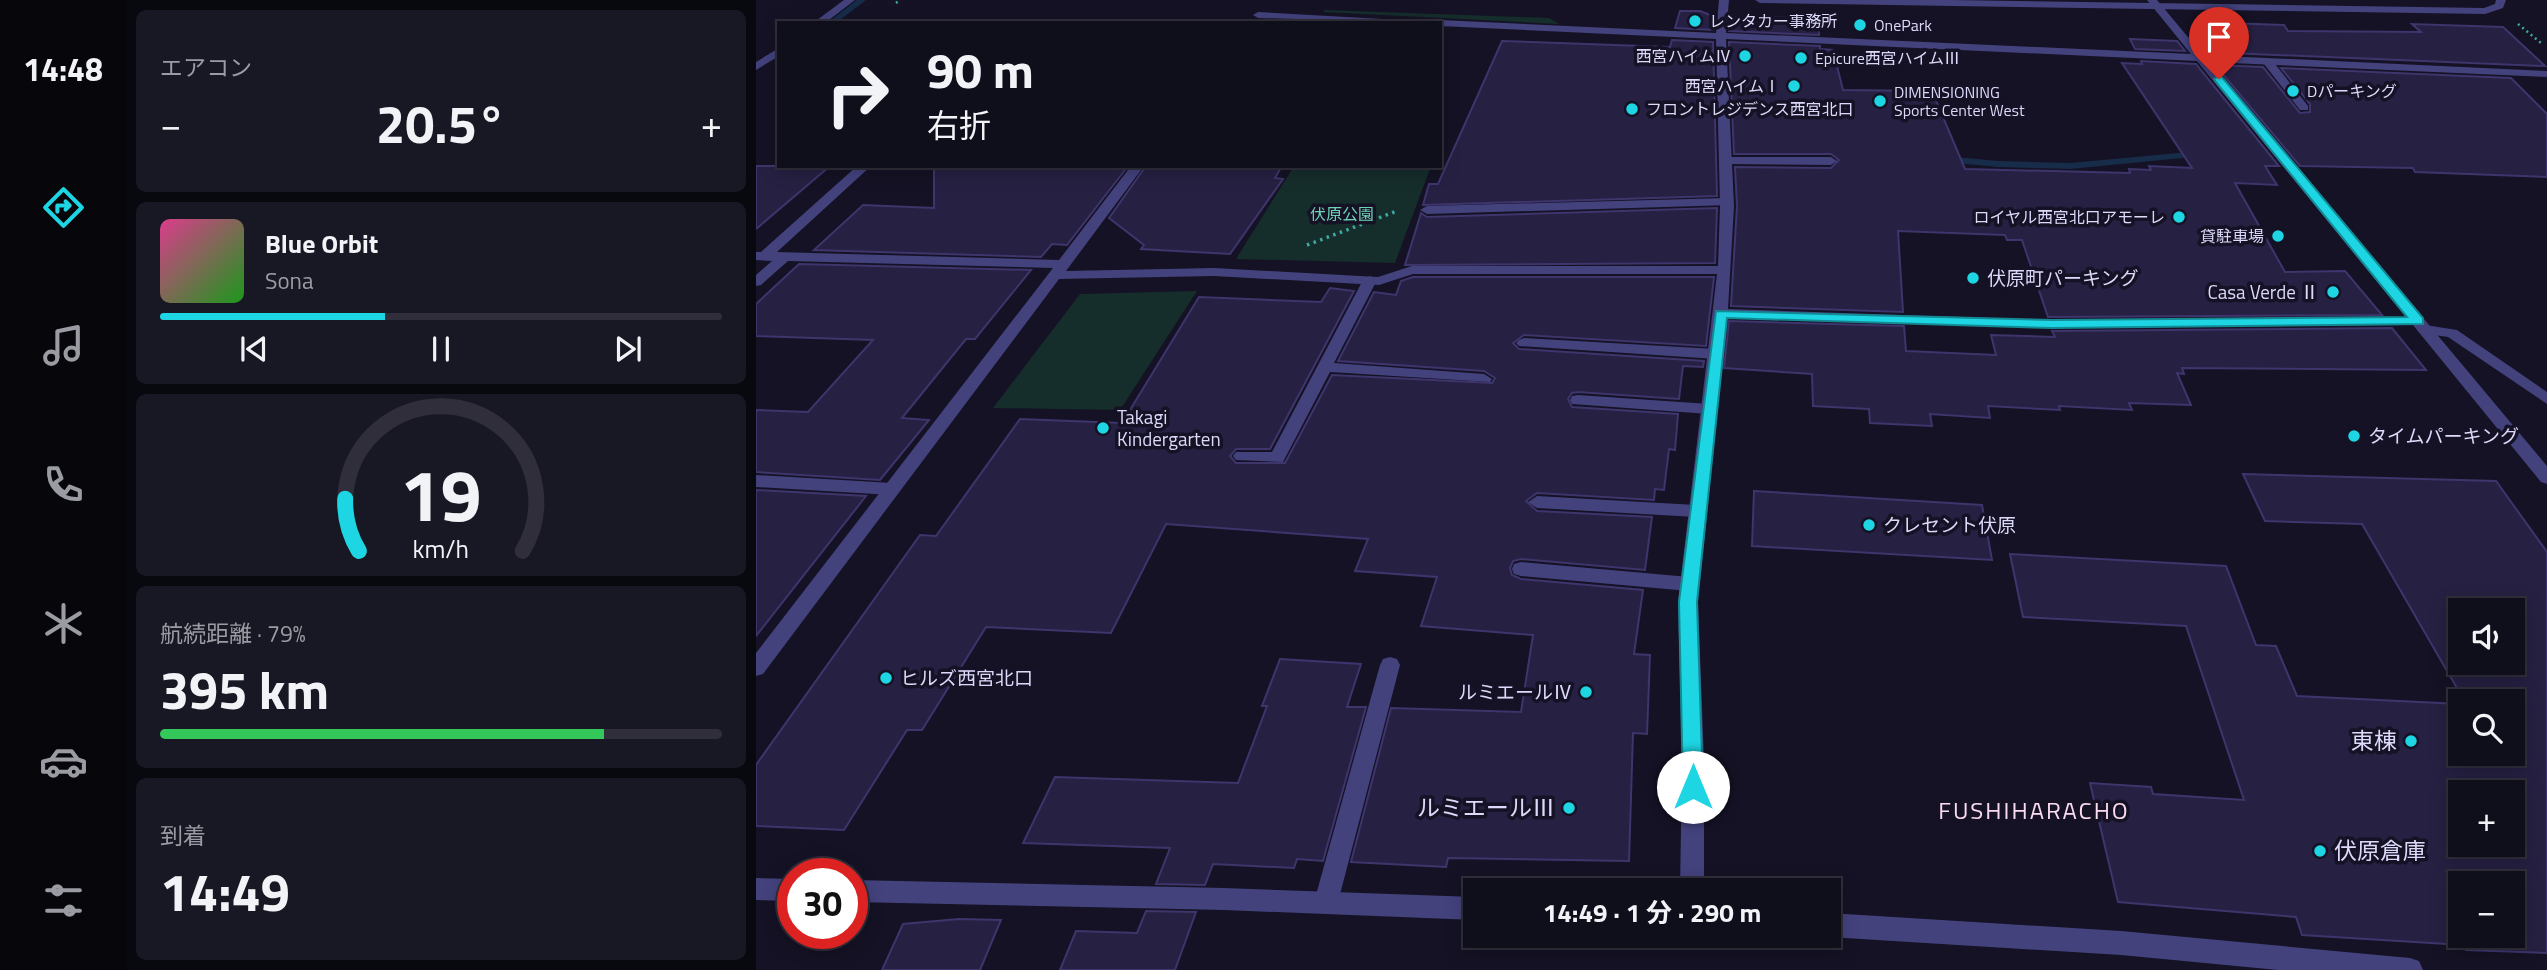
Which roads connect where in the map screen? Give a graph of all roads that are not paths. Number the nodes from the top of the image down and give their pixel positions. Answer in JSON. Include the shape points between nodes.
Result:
{"nodes":[{"id":1,"x":850,"y":0,"type":"edge"},
{"id":2,"x":1724,"y":0,"type":"edge"},
{"id":3,"x":1760,"y":0,"type":"edge"},
{"id":4,"x":2501,"y":0,"type":"edge"},
{"id":5,"x":2155,"y":3,"type":"edge"},
{"id":6,"x":1269,"y":4,"type":"dead end"},
{"id":7,"x":1255,"y":19,"type":"edge"},
{"id":8,"x":821,"y":21,"type":"edge"},
{"id":9,"x":1343,"y":21,"type":"edge"},
{"id":10,"x":1442,"y":23,"type":"edge"},
{"id":11,"x":1721,"y":35,"type":"junction"},
{"id":12,"x":777,"y":52,"type":"edge"},
{"id":13,"x":2202,"y":59,"type":"junction"},
{"id":14,"x":777,"y":62,"type":"edge"},
{"id":15,"x":2268,"y":62,"type":"junction"},
{"id":16,"x":759,"y":64,"type":"edge"},
{"id":17,"x":2547,"y":74,"type":"edge"},
{"id":18,"x":2304,"y":108,"type":"dead end"},
{"id":19,"x":1724,"y":161,"type":"junction"},
{"id":20,"x":1831,"y":161,"type":"dead end"},
{"id":21,"x":862,"y":168,"type":"edge"},
{"id":22,"x":1136,"y":168,"type":"edge"},
{"id":23,"x":1726,"y":202,"type":"junction"},
{"id":24,"x":1427,"y":210,"type":"road end"},
{"id":25,"x":760,"y":256,"type":"edge"},
{"id":26,"x":785,"y":256,"type":"junction"},
{"id":27,"x":1058,"y":269,"type":"junction"},
{"id":28,"x":1725,"y":270,"type":"junction"},
{"id":29,"x":1370,"y":280,"type":"junction"},
{"id":30,"x":756,"y":282,"type":"edge"},
{"id":31,"x":1721,"y":313,"type":"junction"},
{"id":32,"x":2421,"y":326,"type":"junction"},
{"id":33,"x":1524,"y":343,"type":"dead end"},
{"id":34,"x":1716,"y":354,"type":"junction"},
{"id":35,"x":1325,"y":367,"type":"junction"},
{"id":36,"x":1484,"y":379,"type":"dead end"},
{"id":37,"x":2547,"y":398,"type":"edge"},
{"id":38,"x":1578,"y":400,"type":"dead end"},
{"id":39,"x":1709,"y":409,"type":"junction"},
{"id":40,"x":1242,"y":456,"type":"dead end"},
{"id":41,"x":2547,"y":478,"type":"edge"},
{"id":42,"x":756,"y":481,"type":"edge"},
{"id":43,"x":892,"y":489,"type":"junction"},
{"id":44,"x":1538,"y":502,"type":"dead end"},
{"id":45,"x":1696,"y":511,"type":"junction"},
{"id":46,"x":1521,"y":569,"type":"dead end"},
{"id":47,"x":1689,"y":583,"type":"junction"},
{"id":48,"x":1390,"y":665,"type":"dead end"},
{"id":49,"x":756,"y":668,"type":"edge"},
{"id":50,"x":1692,"y":878,"type":"edge"},
{"id":51,"x":756,"y":890,"type":"edge"},
{"id":52,"x":777,"y":890,"type":"edge"},
{"id":53,"x":868,"y":891,"type":"edge"},
{"id":54,"x":1326,"y":902,"type":"junction"},
{"id":55,"x":1463,"y":908,"type":"edge"},
{"id":56,"x":1841,"y":926,"type":"edge"},
{"id":57,"x":2410,"y":970,"type":"edge"}],
"edges":[{"from":1,"to":8,"type":"street"},
{"from":2,"to":11,"type":"street"},
{"from":3,"to":5,"type":"street"},
{"from":4,"to":5,"type":"street","via":[[2500,6],[2485,11]]},
{"from":5,"to":13,"type":"street"},
{"from":6,"to":7,"type":"street"},
{"from":7,"to":9,"type":"street"},
{"from":10,"to":11,"type":"street"},
{"from":11,"to":13,"type":"street"},
{"from":11,"to":19,"type":"street"},
{"from":12,"to":16,"type":"street"},
{"from":13,"to":15,"type":"street"},
{"from":13,"to":32,"type":"street"},
{"from":14,"to":16,"type":"street"},
{"from":15,"to":17,"type":"street"},
{"from":15,"to":18,"type":"street"},
{"from":19,"to":20,"type":"street"},
{"from":19,"to":23,"type":"street"},
{"from":21,"to":25,"type":"street"},
{"from":22,"to":27,"type":"street"},
{"from":23,"to":24,"type":"street"},
{"from":23,"to":28,"type":"street"},
{"from":25,"to":26,"type":"street"},
{"from":26,"to":27,"type":"street"},
{"from":26,"to":30,"type":"street"},
{"from":27,"to":29,"type":"street"},
{"from":27,"to":43,"type":"street"},
{"from":28,"to":29,"type":"street","via":[[1412,270]]},
{"from":28,"to":31,"type":"street"},
{"from":29,"to":35,"type":"street"},
{"from":31,"to":32,"type":"street","via":[[2052,324]]},
{"from":31,"to":34,"type":"street"},
{"from":32,"to":37,"type":"street","via":[[2452,333]]},
{"from":32,"to":41,"type":"street"},
{"from":33,"to":34,"type":"street"},
{"from":34,"to":39,"type":"street"},
{"from":35,"to":36,"type":"street"},
{"from":35,"to":40,"type":"street","via":[[1278,458]]},
{"from":38,"to":39,"type":"street"},
{"from":39,"to":45,"type":"street"},
{"from":42,"to":43,"type":"street"},
{"from":43,"to":49,"type":"street"},
{"from":44,"to":45,"type":"street"},
{"from":45,"to":47,"type":"street"},
{"from":46,"to":47,"type":"street"},
{"from":47,"to":50,"type":"street"},
{"from":48,"to":54,"type":"street"},
{"from":51,"to":52,"type":"street"},
{"from":53,"to":54,"type":"street"},
{"from":54,"to":55,"type":"street"},
{"from":56,"to":57,"type":"street","via":[[2121,943]]}]}
